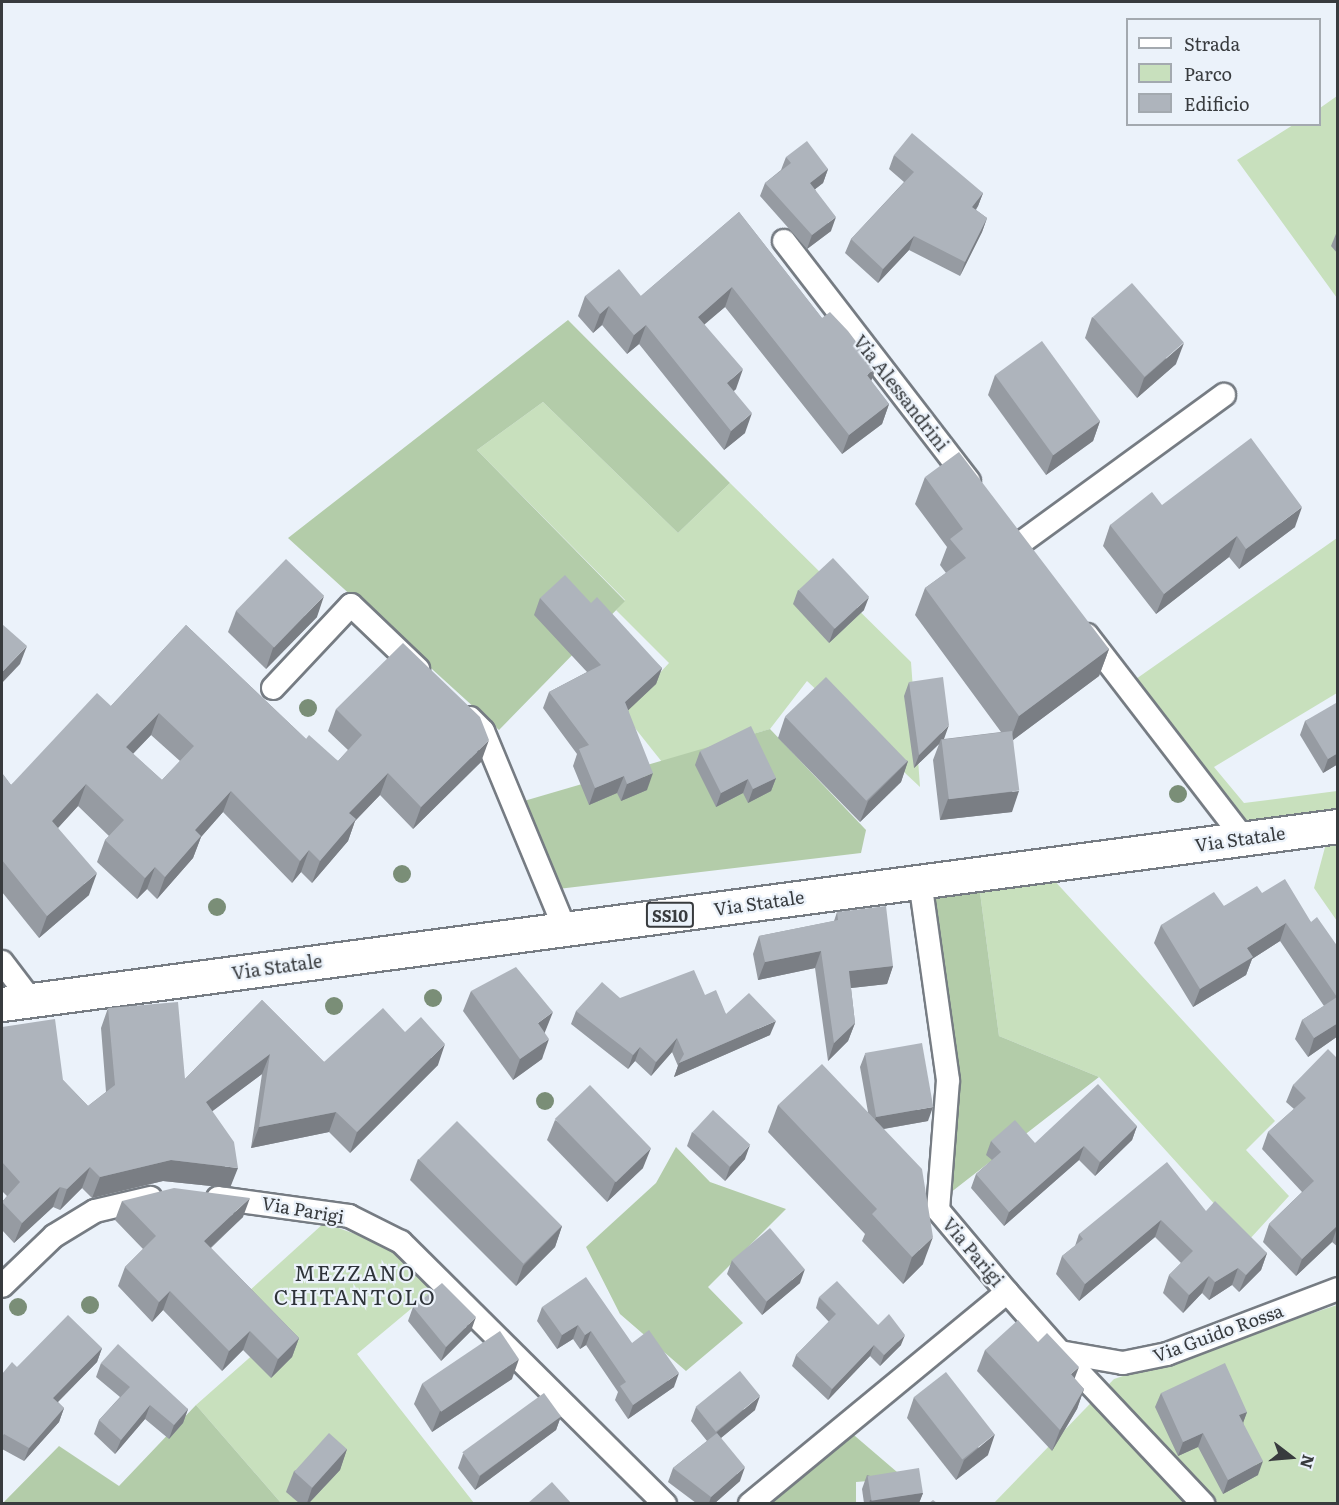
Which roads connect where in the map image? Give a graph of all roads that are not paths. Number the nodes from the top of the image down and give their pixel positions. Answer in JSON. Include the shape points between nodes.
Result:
{"nodes":[{"id":1,"x":784,"y":242,"type":"dead end"},
{"id":2,"x":1224,"y":394,"type":"dead end"},
{"id":3,"x":981,"y":497,"type":"edge"},
{"id":4,"x":1003,"y":526,"type":"edge"},
{"id":5,"x":1018,"y":545,"type":"junction"},
{"id":6,"x":1032,"y":564,"type":"edge"},
{"id":7,"x":1076,"y":621,"type":"edge"},
{"id":8,"x":433,"y":684,"type":"edge"},
{"id":9,"x":273,"y":688,"type":"dead end"},
{"id":10,"x":450,"y":699,"type":"edge"},
{"id":11,"x":1338,"y":826,"type":"edge"},
{"id":12,"x":1244,"y":838,"type":"junction"},
{"id":13,"x":920,"y":882,"type":"junction"},
{"id":14,"x":565,"y":929,"type":"junction"},
{"id":15,"x":2,"y":962,"type":"edge"},
{"id":16,"x":16,"y":1002,"type":"edge"},
{"id":17,"x":177,"y":1194,"type":"edge"},
{"id":18,"x":200,"y":1197,"type":"edge"},
{"id":19,"x":2,"y":1286,"type":"edge"},
{"id":20,"x":1338,"y":1288,"type":"edge"},
{"id":21,"x":1007,"y":1292,"type":"junction"},
{"id":22,"x":1060,"y":1352,"type":"junction"},
{"id":23,"x":665,"y":1503,"type":"edge"},
{"id":24,"x":750,"y":1503,"type":"edge"},
{"id":25,"x":1203,"y":1503,"type":"edge"}],
"edges":[{"from":1,"to":3,"type":"street","name":"Via Alessandrini"},
{"from":2,"to":5,"type":"street"},
{"from":4,"to":5,"type":"street"},
{"from":5,"to":6,"type":"street"},
{"from":7,"to":12,"type":"street"},
{"from":8,"to":9,"type":"street","via":[[351,605]]},
{"from":10,"to":14,"type":"street","via":[[483,730]]},
{"from":11,"to":12,"type":"main road","name":"Via Statale","number":"SS10"},
{"from":12,"to":13,"type":"main road","name":"Via Statale","number":"SS10"},
{"from":13,"to":14,"type":"main road","name":"Via Statale","number":"SS10"},
{"from":13,"to":21,"type":"street","name":"Via Parigi","via":[[948,1080],[938,1210]]},
{"from":14,"to":16,"type":"main road","name":"Via Statale","number":"SS10"},
{"from":15,"to":16,"type":"street"},
{"from":17,"to":19,"type":"street","via":[[95,1211],[54,1236]]},
{"from":18,"to":23,"type":"street","name":"Via Parigi","via":[[349,1216],[402,1242]]},
{"from":20,"to":22,"type":"street","name":"Via Guido Rossa","via":[[1167,1354],[1123,1363]]},
{"from":21,"to":22,"type":"street"},
{"from":21,"to":24,"type":"street","name":"Via Parigi"},
{"from":22,"to":25,"type":"street"}]}
